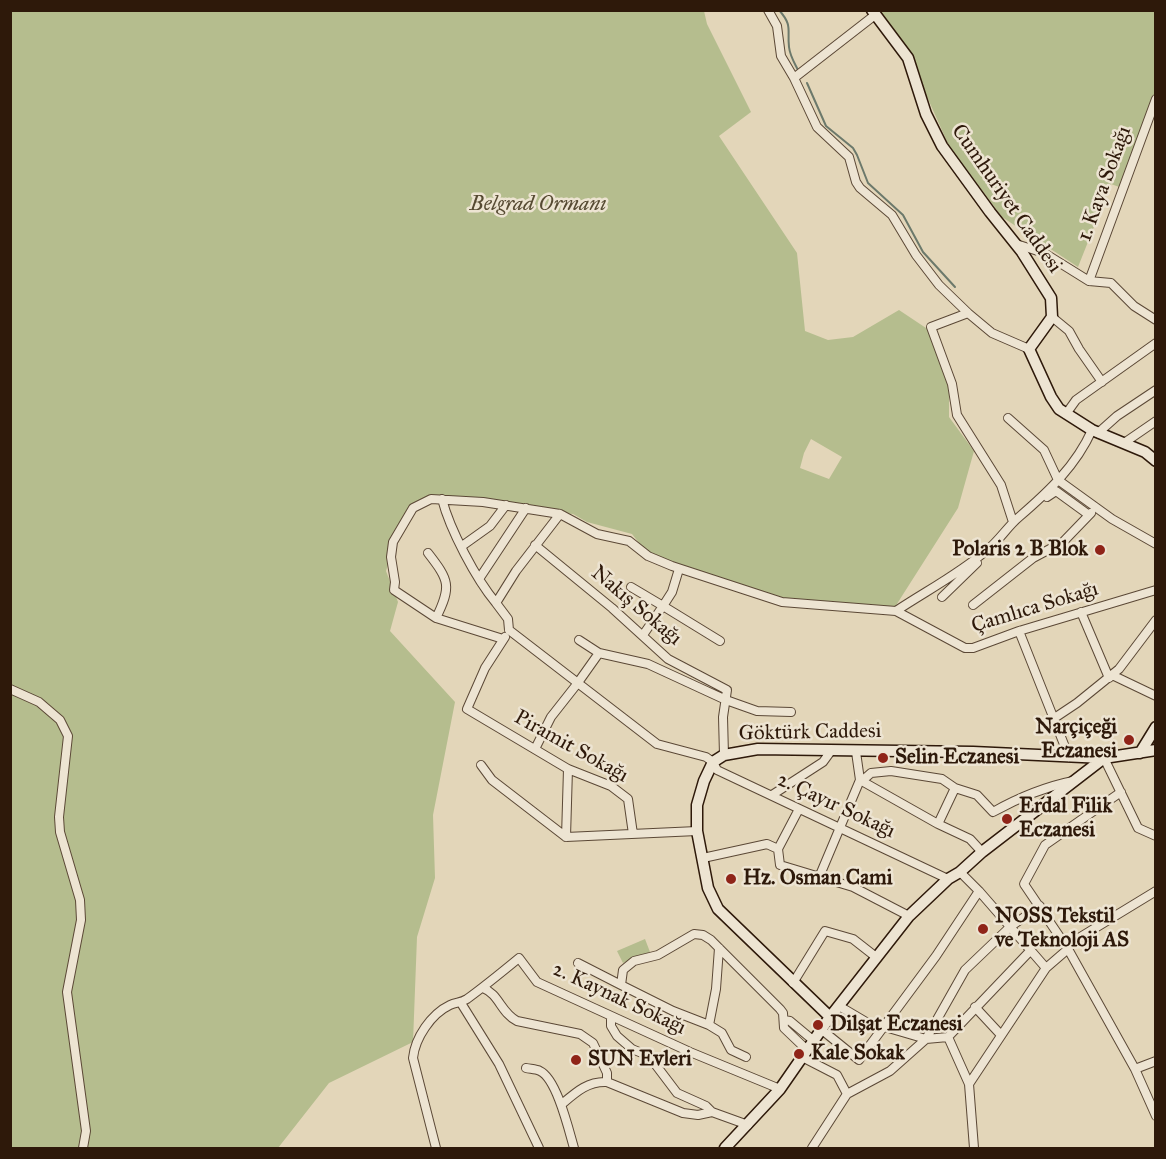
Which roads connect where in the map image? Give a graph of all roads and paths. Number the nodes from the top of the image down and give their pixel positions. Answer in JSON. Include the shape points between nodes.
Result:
{"nodes":[{"id":1,"x":768,"y":10,"type":"edge"},
{"id":2,"x":873,"y":13,"type":"edge"},
{"id":3,"x":795,"y":78,"type":"junction"},
{"id":4,"x":1155,"y":99,"type":"edge"},
{"id":5,"x":1016,"y":244,"type":"junction"},
{"id":6,"x":1089,"y":281,"type":"junction"},
{"id":7,"x":968,"y":313,"type":"junction"},
{"id":8,"x":1052,"y":317,"type":"junction"},
{"id":9,"x":1155,"y":320,"type":"edge"},
{"id":10,"x":1155,"y":343,"type":"edge"},
{"id":11,"x":1029,"y":349,"type":"junction"},
{"id":12,"x":1102,"y":382,"type":"junction"},
{"id":13,"x":1155,"y":390,"type":"edge"},
{"id":14,"x":1066,"y":414,"type":"junction"},
{"id":15,"x":1008,"y":418,"type":"dead end"},
{"id":16,"x":1155,"y":420,"type":"edge"},
{"id":17,"x":1095,"y":431,"type":"junction"},
{"id":18,"x":1124,"y":443,"type":"junction"},
{"id":19,"x":1155,"y":461,"type":"edge"},
{"id":20,"x":1058,"y":480,"type":"junction"},
{"id":21,"x":442,"y":500,"type":"junction"},
{"id":22,"x":506,"y":505,"type":"junction"},
{"id":23,"x":1096,"y":507,"type":"junction"},
{"id":24,"x":526,"y":508,"type":"junction"},
{"id":25,"x":560,"y":514,"type":"junction"},
{"id":26,"x":1089,"y":515,"type":"junction"},
{"id":27,"x":1013,"y":522,"type":"junction"},
{"id":28,"x":1155,"y":544,"type":"edge"},
{"id":29,"x":535,"y":545,"type":"junction"},
{"id":30,"x":462,"y":546,"type":"junction"},
{"id":31,"x":428,"y":553,"type":"dead end"},
{"id":32,"x":679,"y":568,"type":"junction"},
{"id":33,"x":479,"y":579,"type":"junction"},
{"id":34,"x":631,"y":587,"type":"dead end"},
{"id":35,"x":1155,"y":590,"type":"edge"},
{"id":36,"x":942,"y":597,"type":"dead end"},
{"id":37,"x":496,"y":603,"type":"junction"},
{"id":38,"x":973,"y":605,"type":"dead end"},
{"id":39,"x":663,"y":606,"type":"junction"},
{"id":40,"x":896,"y":611,"type":"junction"},
{"id":41,"x":1081,"y":612,"type":"junction"},
{"id":42,"x":436,"y":618,"type":"junction"},
{"id":43,"x":1155,"y":620,"type":"edge"},
{"id":44,"x":509,"y":630,"type":"junction"},
{"id":45,"x":1019,"y":631,"type":"junction"},
{"id":46,"x":643,"y":635,"type":"junction"},
{"id":47,"x":503,"y":639,"type":"junction"},
{"id":48,"x":579,"y":640,"type":"dead end"},
{"id":49,"x":720,"y":641,"type":"dead end"},
{"id":50,"x":599,"y":653,"type":"junction"},
{"id":51,"x":1111,"y":676,"type":"junction"},
{"id":52,"x":577,"y":684,"type":"junction"},
{"id":53,"x":10,"y":689,"type":"edge"},
{"id":54,"x":1155,"y":696,"type":"edge"},
{"id":55,"x":726,"y":700,"type":"junction"},
{"id":56,"x":791,"y":712,"type":"dead end"},
{"id":57,"x":1053,"y":719,"type":"junction"},
{"id":58,"x":1155,"y":727,"type":"edge"},
{"id":59,"x":535,"y":750,"type":"junction"},
{"id":60,"x":1155,"y":750,"type":"edge"},
{"id":61,"x":831,"y":751,"type":"junction"},
{"id":62,"x":856,"y":752,"type":"junction"},
{"id":63,"x":1140,"y":753,"type":"junction"},
{"id":64,"x":724,"y":755,"type":"junction"},
{"id":65,"x":1069,"y":757,"type":"junction"},
{"id":66,"x":1104,"y":759,"type":"junction"},
{"id":67,"x":712,"y":762,"type":"junction"},
{"id":68,"x":482,"y":765,"type":"dead end"},
{"id":69,"x":568,"y":769,"type":"junction"},
{"id":70,"x":1076,"y":780,"type":"junction"},
{"id":71,"x":861,"y":781,"type":"junction"},
{"id":72,"x":955,"y":788,"type":"junction"},
{"id":73,"x":1121,"y":792,"type":"junction"},
{"id":74,"x":772,"y":795,"type":"junction"},
{"id":75,"x":799,"y":809,"type":"junction"},
{"id":76,"x":938,"y":824,"type":"junction"},
{"id":77,"x":838,"y":827,"type":"junction"},
{"id":78,"x":697,"y":831,"type":"junction"},
{"id":79,"x":633,"y":834,"type":"junction"},
{"id":80,"x":1155,"y":836,"type":"edge"},
{"id":81,"x":566,"y":837,"type":"junction"},
{"id":82,"x":778,"y":849,"type":"junction"},
{"id":83,"x":982,"y":852,"type":"junction"},
{"id":84,"x":703,"y":858,"type":"junction"},
{"id":85,"x":960,"y":872,"type":"junction"},
{"id":86,"x":820,"y":875,"type":"junction"},
{"id":87,"x":948,"y":879,"type":"junction"},
{"id":88,"x":979,"y":891,"type":"junction"},
{"id":89,"x":1155,"y":891,"type":"edge"},
{"id":90,"x":1040,"y":906,"type":"junction"},
{"id":91,"x":909,"y":916,"type":"junction"},
{"id":92,"x":1010,"y":927,"type":"junction"},
{"id":93,"x":719,"y":948,"type":"junction"},
{"id":94,"x":1068,"y":949,"type":"junction"},
{"id":95,"x":1030,"y":951,"type":"junction"},
{"id":96,"x":876,"y":957,"type":"junction"},
{"id":97,"x":578,"y":963,"type":"dead end"},
{"id":98,"x":1046,"y":968,"type":"junction"},
{"id":99,"x":793,"y":983,"type":"junction"},
{"id":100,"x":621,"y":985,"type":"junction"},
{"id":101,"x":483,"y":988,"type":"junction"},
{"id":102,"x":461,"y":1003,"type":"junction"},
{"id":103,"x":839,"y":1006,"type":"junction"},
{"id":104,"x":975,"y":1007,"type":"junction"},
{"id":105,"x":611,"y":1017,"type":"junction"},
{"id":106,"x":830,"y":1017,"type":"junction"},
{"id":107,"x":709,"y":1025,"type":"junction"},
{"id":108,"x":885,"y":1027,"type":"junction"},
{"id":109,"x":822,"y":1030,"type":"junction"},
{"id":110,"x":1001,"y":1035,"type":"junction"},
{"id":111,"x":948,"y":1037,"type":"junction"},
{"id":112,"x":926,"y":1039,"type":"junction"},
{"id":113,"x":808,"y":1049,"type":"junction"},
{"id":114,"x":746,"y":1057,"type":"dead end"},
{"id":115,"x":1155,"y":1060,"type":"edge"},
{"id":116,"x":526,"y":1068,"type":"dead end"},
{"id":117,"x":1135,"y":1069,"type":"junction"},
{"id":118,"x":608,"y":1082,"type":"junction"},
{"id":119,"x":969,"y":1084,"type":"junction"},
{"id":120,"x":780,"y":1089,"type":"junction"},
{"id":121,"x":847,"y":1094,"type":"junction"},
{"id":122,"x":562,"y":1104,"type":"junction"},
{"id":123,"x":712,"y":1112,"type":"junction"},
{"id":124,"x":1155,"y":1116,"type":"edge"},
{"id":125,"x":748,"y":1125,"type":"junction"},
{"id":126,"x":83,"y":1149,"type":"edge"},
{"id":127,"x":436,"y":1149,"type":"edge"},
{"id":128,"x":539,"y":1149,"type":"edge"},
{"id":129,"x":574,"y":1149,"type":"edge"},
{"id":130,"x":724,"y":1149,"type":"edge"},
{"id":131,"x":812,"y":1149,"type":"edge"},
{"id":132,"x":974,"y":1149,"type":"edge"}],
"edges":[{"from":1,"to":3,"type":"street","via":[[777,26],[781,56]]},
{"from":2,"to":3,"type":"street"},
{"from":2,"to":5,"type":"main road","name":"Cumhuriyet Caddesi","via":[[908,58],[926,114],[942,146]]},
{"from":3,"to":7,"type":"street","via":[[817,127],[849,157],[860,188],[892,215],[920,261]]},
{"from":4,"to":6,"type":"street","name":"1. Kaya Sokağı"},
{"from":5,"to":6,"type":"street","via":[[1044,253]]},
{"from":5,"to":8,"type":"main road","name":"Cumhuriyet Caddesi","via":[[1051,298]]},
{"from":6,"to":9,"type":"street","via":[[1111,283]]},
{"from":7,"to":11,"type":"street","via":[[992,333]]},
{"from":7,"to":27,"type":"street","via":[[930,327],[952,384],[957,415],[1001,484]]},
{"from":8,"to":11,"type":"main road"},
{"from":8,"to":12,"type":"street","via":[[1069,331]]},
{"from":10,"to":12,"type":"street"},
{"from":11,"to":14,"type":"main road","via":[[1051,397]]},
{"from":12,"to":14,"type":"street","via":[[1076,400]]},
{"from":13,"to":17,"type":"street"},
{"from":14,"to":17,"type":"main road"},
{"from":15,"to":20,"type":"street","via":[[1044,450]]},
{"from":16,"to":18,"type":"street"},
{"from":17,"to":18,"type":"main road"},
{"from":17,"to":20,"type":"street"},
{"from":18,"to":19,"type":"main road"},
{"from":20,"to":23,"type":"street"},
{"from":20,"to":27,"type":"street"},
{"from":21,"to":22,"type":"street"},
{"from":21,"to":30,"type":"street"},
{"from":21,"to":42,"type":"street","via":[[424,501],[413,508],[391,550],[394,590]]},
{"from":22,"to":24,"type":"street"},
{"from":22,"to":30,"type":"street","via":[[490,526]]},
{"from":23,"to":26,"type":"street"},
{"from":23,"to":28,"type":"street"},
{"from":24,"to":25,"type":"street"},
{"from":24,"to":33,"type":"street"},
{"from":25,"to":29,"type":"street"},
{"from":25,"to":32,"type":"street","via":[[597,534],[629,541],[648,556]]},
{"from":26,"to":36,"type":"street","via":[[1053,491]]},
{"from":26,"to":38,"type":"street","via":[[1063,542],[1033,558]]},
{"from":27,"to":40,"type":"street","via":[[989,549]]},
{"from":29,"to":37,"type":"street"},
{"from":29,"to":46,"type":"street","name":"Nakış Sokağı"},
{"from":30,"to":33,"type":"street"},
{"from":31,"to":42,"type":"street","via":[[445,575],[446,597]]},
{"from":32,"to":39,"type":"street"},
{"from":32,"to":40,"type":"street","via":[[782,602]]},
{"from":33,"to":37,"type":"street"},
{"from":34,"to":39,"type":"street"},
{"from":35,"to":41,"type":"street","name":"Çamlıca Sokağı"},
{"from":37,"to":44,"type":"street","via":[[508,619]]},
{"from":39,"to":46,"type":"street"},
{"from":39,"to":49,"type":"street"},
{"from":40,"to":45,"type":"street","name":"Çamlıca Sokağı","via":[[964,648]]},
{"from":41,"to":45,"type":"street","name":"Çamlıca Sokağı"},
{"from":41,"to":51,"type":"street"},
{"from":42,"to":47,"type":"street"},
{"from":43,"to":51,"type":"street"},
{"from":44,"to":47,"type":"street"},
{"from":44,"to":52,"type":"street","name":"Göktürk Caddesi"},
{"from":45,"to":57,"type":"street"},
{"from":46,"to":55,"type":"street","name":"Nakış Sokağı","via":[[668,659],[727,690]]},
{"from":47,"to":59,"type":"street","name":"Piramit Sokağı","via":[[467,709]]},
{"from":48,"to":50,"type":"street"},
{"from":50,"to":52,"type":"street"},
{"from":50,"to":55,"type":"street","via":[[648,664]]},
{"from":51,"to":54,"type":"street"},
{"from":51,"to":57,"type":"street"},
{"from":52,"to":59,"type":"street","via":[[551,717]]},
{"from":52,"to":67,"type":"street","name":"Göktürk Caddesi","via":[[657,744]]},
{"from":53,"to":126,"type":"street","via":[[39,702],[60,720],[68,736],[59,817],[80,900],[81,920],[67,992],[86,1131]]},
{"from":55,"to":56,"type":"street","via":[[757,711]]},
{"from":55,"to":64,"type":"street"},
{"from":57,"to":65,"type":"street"},
{"from":58,"to":63,"type":"main road"},
{"from":59,"to":69,"type":"street","name":"Piramit Sokağı"},
{"from":60,"to":63,"type":"main road","name":"Göktürk Caddesi"},
{"from":61,"to":62,"type":"main road","name":"Göktürk Caddesi"},
{"from":61,"to":64,"type":"main road","name":"Göktürk Caddesi","via":[[758,749]]},
{"from":61,"to":74,"type":"street","via":[[823,762]]},
{"from":62,"to":65,"type":"main road","name":"Göktürk Caddesi"},
{"from":62,"to":71,"type":"street"},
{"from":63,"to":66,"type":"main road","name":"Göktürk Caddesi"},
{"from":64,"to":67,"type":"main road","name":"Göktürk Caddesi"},
{"from":65,"to":66,"type":"main road","name":"Göktürk Caddesi"},
{"from":66,"to":70,"type":"main road"},
{"from":66,"to":73,"type":"street"},
{"from":67,"to":74,"type":"street","name":"2. Çayır Sokağı","via":[[717,770]]},
{"from":67,"to":78,"type":"main road","via":[[698,805]]},
{"from":68,"to":81,"type":"street","via":[[492,780]]},
{"from":69,"to":79,"type":"street","name":"Piramit Sokağı","via":[[610,786],[628,799]]},
{"from":69,"to":81,"type":"street"},
{"from":70,"to":72,"type":"street","via":[[1039,790],[993,812],[977,795]]},
{"from":70,"to":83,"type":"main road"},
{"from":71,"to":72,"type":"street","via":[[872,773],[891,771],[942,779]]},
{"from":71,"to":76,"type":"street"},
{"from":71,"to":77,"type":"street"},
{"from":72,"to":76,"type":"street"},
{"from":73,"to":80,"type":"street","via":[[1138,828]]},
{"from":73,"to":90,"type":"street","via":[[1046,845],[1024,884]]},
{"from":74,"to":75,"type":"street","name":"2. Çayır Sokağı"},
{"from":75,"to":77,"type":"street","name":"2. Çayır Sokağı"},
{"from":75,"to":82,"type":"street"},
{"from":76,"to":83,"type":"street","via":[[970,839]]},
{"from":77,"to":86,"type":"street"},
{"from":77,"to":87,"type":"street","name":"2. Çayır Sokağı"},
{"from":78,"to":79,"type":"street"},
{"from":78,"to":84,"type":"main road"},
{"from":79,"to":81,"type":"street"},
{"from":82,"to":84,"type":"street","via":[[767,844]]},
{"from":82,"to":86,"type":"street","via":[[780,865]]},
{"from":83,"to":85,"type":"main road"},
{"from":84,"to":99,"type":"main road","via":[[708,888],[718,909]]},
{"from":85,"to":87,"type":"main road"},
{"from":85,"to":88,"type":"street"},
{"from":86,"to":91,"type":"street"},
{"from":87,"to":91,"type":"main road"},
{"from":88,"to":92,"type":"street"},
{"from":88,"to":108,"type":"street"},
{"from":89,"to":94,"type":"street","via":[[1070,944]]},
{"from":90,"to":92,"type":"street"},
{"from":90,"to":94,"type":"street"},
{"from":91,"to":96,"type":"main road"},
{"from":92,"to":95,"type":"street"},
{"from":92,"to":112,"type":"street","via":[[965,970]]},
{"from":93,"to":100,"type":"street","via":[[703,935],[694,934],[658,955],[627,965]]},
{"from":93,"to":107,"type":"street"},
{"from":93,"to":113,"type":"street","via":[[780,1009],[784,1028]]},
{"from":94,"to":98,"type":"street"},
{"from":94,"to":117,"type":"street"},
{"from":95,"to":98,"type":"street"},
{"from":95,"to":104,"type":"street"},
{"from":96,"to":99,"type":"street","via":[[853,939],[825,932]]},
{"from":96,"to":103,"type":"main road"},
{"from":97,"to":100,"type":"street"},
{"from":98,"to":110,"type":"street"},
{"from":99,"to":106,"type":"main road"},
{"from":100,"to":107,"type":"street"},
{"from":101,"to":102,"type":"street"},
{"from":101,"to":105,"type":"street","name":"2. Kaynak Sokağı","via":[[519,958],[537,982]]},
{"from":101,"to":118,"type":"street","via":[[489,990],[508,1016],[518,1021],[580,1035],[593,1043]]},
{"from":102,"to":127,"type":"street","via":[[438,1014],[414,1046],[413,1058]]},
{"from":102,"to":128,"type":"street","via":[[499,1064]]},
{"from":103,"to":106,"type":"main road"},
{"from":103,"to":108,"type":"street","via":[[878,1029]]},
{"from":104,"to":110,"type":"street"},
{"from":104,"to":111,"type":"street"},
{"from":105,"to":120,"type":"street","name":"2. Kaynak Sokağı"},
{"from":105,"to":123,"type":"street","via":[[617,1036],[632,1049],[649,1056],[677,1093]]},
{"from":106,"to":109,"type":"main road"},
{"from":107,"to":114,"type":"street","via":[[722,1033],[731,1050]]},
{"from":108,"to":109,"type":"street","via":[[859,1060]]},
{"from":108,"to":112,"type":"street"},
{"from":109,"to":113,"type":"main road"},
{"from":110,"to":119,"type":"street"},
{"from":111,"to":112,"type":"street"},
{"from":111,"to":119,"type":"street"},
{"from":112,"to":121,"type":"street","via":[[890,1071]]},
{"from":113,"to":120,"type":"main road"},
{"from":113,"to":121,"type":"street","via":[[837,1075]]},
{"from":115,"to":117,"type":"street"},
{"from":116,"to":122,"type":"street","via":[[548,1077]]},
{"from":117,"to":124,"type":"street"},
{"from":118,"to":122,"type":"street","via":[[594,1081]]},
{"from":118,"to":123,"type":"street","via":[[683,1113]]},
{"from":119,"to":132,"type":"street"},
{"from":120,"to":125,"type":"main road"},
{"from":121,"to":131,"type":"street"},
{"from":122,"to":129,"type":"street"},
{"from":123,"to":125,"type":"street"},
{"from":125,"to":130,"type":"main road"}]}
